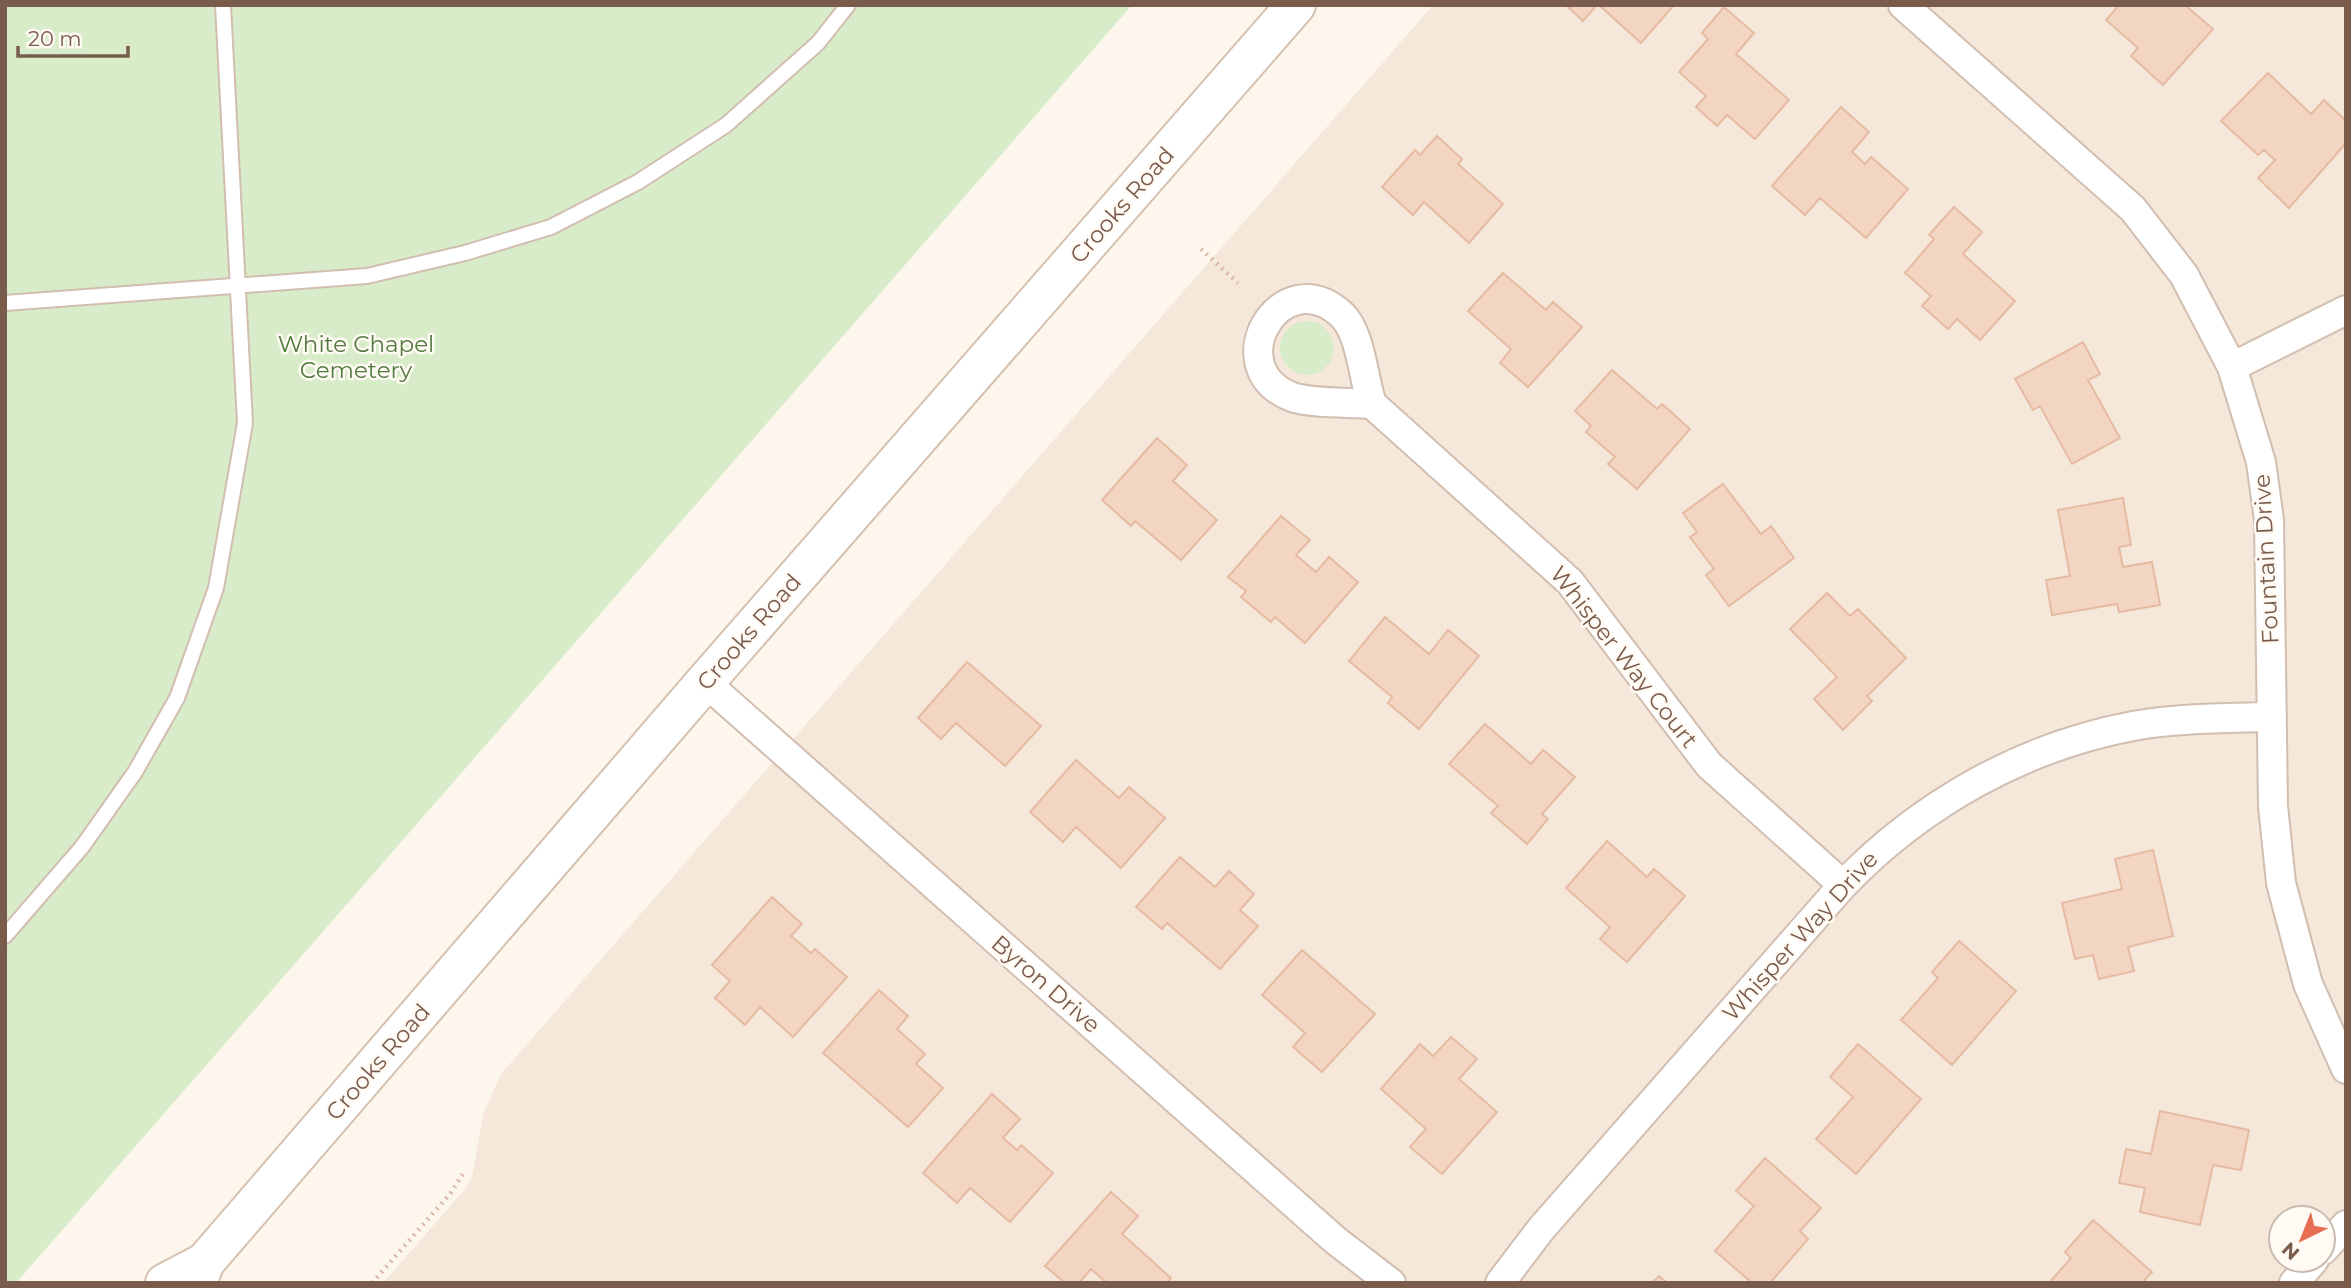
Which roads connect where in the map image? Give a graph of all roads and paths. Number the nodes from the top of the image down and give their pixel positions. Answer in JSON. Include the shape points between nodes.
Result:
{"nodes":[{"id":1,"x":223,"y":5,"type":"edge"},
{"id":2,"x":848,"y":5,"type":"edge"},
{"id":3,"x":1296,"y":5,"type":"edge"},
{"id":4,"x":1903,"y":5,"type":"edge"},
{"id":5,"x":1202,"y":249,"type":"dead end"},
{"id":6,"x":1238,"y":283,"type":"dead end"},
{"id":7,"x":240,"y":284,"type":"junction"},
{"id":8,"x":5,"y":303,"type":"edge"},
{"id":9,"x":2346,"y":310,"type":"edge"},
{"id":10,"x":2232,"y":367,"type":"junction"},
{"id":11,"x":1372,"y":404,"type":"junction"},
{"id":12,"x":705,"y":682,"type":"junction"},
{"id":13,"x":2272,"y":717,"type":"junction"},
{"id":14,"x":1843,"y":885,"type":"junction"},
{"id":15,"x":5,"y":936,"type":"edge"},
{"id":16,"x":2346,"y":1069,"type":"edge"},
{"id":17,"x":463,"y":1174,"type":"dead end"},
{"id":18,"x":201,"y":1273,"type":"edge"},
{"id":19,"x":165,"y":1283,"type":"edge"},
{"id":20,"x":372,"y":1283,"type":"edge"},
{"id":21,"x":1391,"y":1283,"type":"edge"},
{"id":22,"x":1500,"y":1283,"type":"edge"}],
"edges":[{"from":1,"to":7,"type":"lane"},
{"from":2,"to":7,"type":"lane","via":[[818,43],[726,125],[638,182],[551,227],[367,276]]},
{"from":3,"to":12,"type":"main road","name":"Crooks Road"},
{"from":4,"to":10,"type":"street","name":"Fountain Drive","via":[[2133,209],[2184,275]]},
{"from":5,"to":6,"type":"path"},
{"from":7,"to":8,"type":"lane"},
{"from":7,"to":15,"type":"lane","via":[[245,423],[216,588],[177,698],[135,772],[82,847]]},
{"from":9,"to":10,"type":"street"},
{"from":10,"to":13,"type":"street","name":"Fountain Drive","via":[[2261,462],[2269,520]]},
{"from":11,"to":11,"type":"street","via":[[1359,346],[1341,314],[1307,300],[1284,305],[1272,314],[1257,341],[1258,356],[1277,387],[1305,400]]},
{"from":11,"to":14,"type":"street","name":"Whisper Way Court","via":[[1570,582],[1709,765]]},
{"from":12,"to":18,"type":"main road","name":"Crooks Road"},
{"from":12,"to":21,"type":"street","name":"Byron Drive","via":[[1335,1240]]},
{"from":13,"to":14,"type":"street","name":"Whisper Way Drive","via":[[2134,726],[2070,741],[2017,762],[1922,815],[1877,850]]},
{"from":13,"to":16,"type":"street","name":"Fountain Drive","via":[[2273,806],[2281,883],[2308,984]]},
{"from":14,"to":22,"type":"street","name":"Whisper Way Drive","via":[[1541,1229]]},
{"from":17,"to":20,"type":"path"},
{"from":18,"to":19,"type":"main road","name":"Crooks Road"}]}
